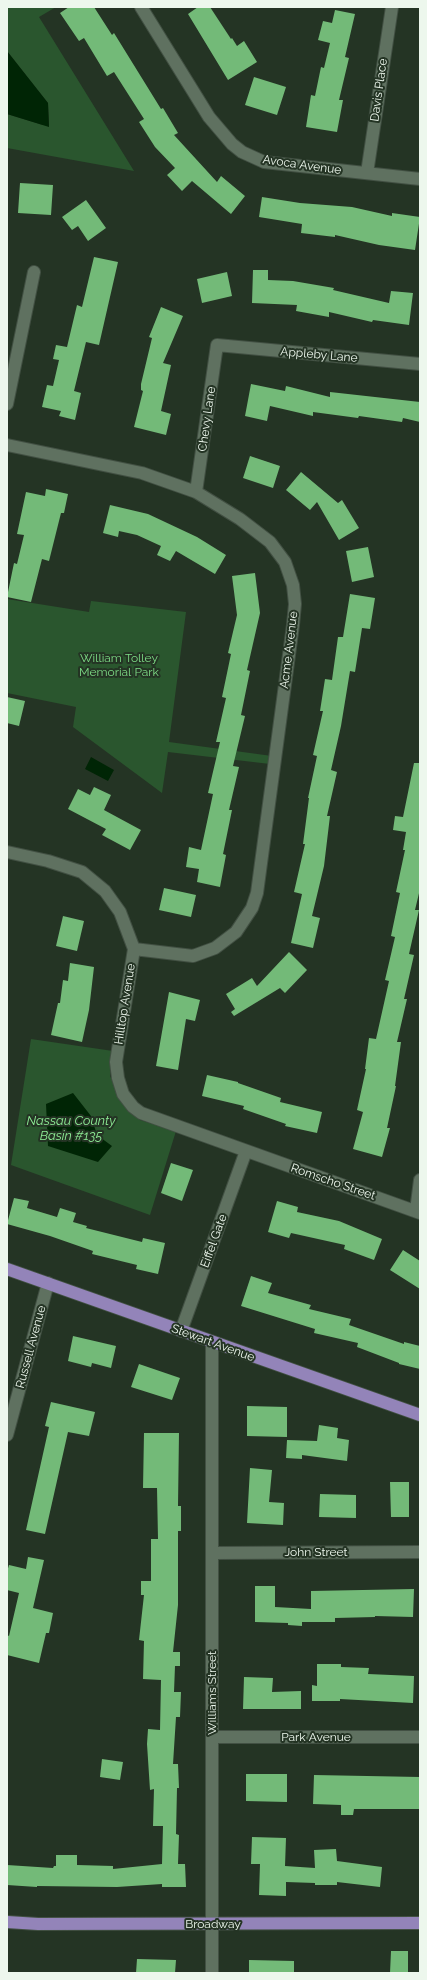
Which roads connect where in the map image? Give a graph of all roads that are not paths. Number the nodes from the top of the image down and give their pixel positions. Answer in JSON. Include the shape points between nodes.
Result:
{"nodes":[{"id":1,"x":141,"y":7,"type":"edge"},
{"id":2,"x":392,"y":7,"type":"edge"},
{"id":3,"x":367,"y":173,"type":"junction"},
{"id":4,"x":420,"y":179,"type":"edge"},
{"id":5,"x":34,"y":272,"type":"dead end"},
{"id":6,"x":217,"y":345,"type":"joint"},
{"id":7,"x":420,"y":364,"type":"edge"},
{"id":8,"x":7,"y":404,"type":"edge"},
{"id":9,"x":7,"y":445,"type":"edge"},
{"id":10,"x":196,"y":492,"type":"junction"},
{"id":11,"x":7,"y":852,"type":"edge"},
{"id":12,"x":134,"y":949,"type":"junction"},
{"id":13,"x":246,"y":1151,"type":"junction"},
{"id":14,"x":420,"y":1180,"type":"edge"},
{"id":15,"x":418,"y":1212,"type":"edge"},
{"id":16,"x":7,"y":1269,"type":"edge"},
{"id":17,"x":48,"y":1283,"type":"junction"},
{"id":18,"x":181,"y":1331,"type":"junction"},
{"id":19,"x":212,"y":1343,"type":"junction"},
{"id":20,"x":420,"y":1415,"type":"edge"},
{"id":21,"x":7,"y":1434,"type":"edge"},
{"id":22,"x":212,"y":1552,"type":"junction"},
{"id":23,"x":420,"y":1552,"type":"edge"},
{"id":24,"x":212,"y":1737,"type":"junction"},
{"id":25,"x":420,"y":1737,"type":"edge"},
{"id":26,"x":7,"y":1922,"type":"edge"},
{"id":27,"x":420,"y":1923,"type":"edge"},
{"id":28,"x":212,"y":1924,"type":"junction"},
{"id":29,"x":212,"y":1973,"type":"edge"}],
"edges":[{"from":1,"to":3,"type":"street","name":"Avoca Avenue","via":[[209,117],[242,152],[264,162]]},
{"from":2,"to":3,"type":"street","name":"Davis Place"},
{"from":3,"to":4,"type":"street","name":"Avoca Avenue"},
{"from":5,"to":8,"type":"street"},
{"from":6,"to":7,"type":"street","name":"Appleby Lane"},
{"from":6,"to":10,"type":"street","name":"Chevy Lane"},
{"from":9,"to":10,"type":"street","name":"Acme Avenue","via":[[142,473]]},
{"from":10,"to":12,"type":"street","name":"Acme Avenue","via":[[240,519],[270,542],[285,562],[293,585],[293,625],[259,877],[252,908],[244,922],[236,932],[215,948],[193,956]]},
{"from":11,"to":12,"type":"street","name":"Hilltop Avenue","via":[[82,872],[105,891],[120,912]]},
{"from":12,"to":13,"type":"street","name":"Hilltop Avenue","via":[[116,1062],[123,1094],[141,1113]]},
{"from":13,"to":15,"type":"street","name":"Romscho Street"},
{"from":13,"to":18,"type":"street","name":"Eiffel Gate"},
{"from":14,"to":15,"type":"street"},
{"from":16,"to":17,"type":"main road","name":"Stewart Avenue"},
{"from":17,"to":18,"type":"main road","name":"Stewart Avenue"},
{"from":17,"to":21,"type":"street","name":"Russell Avenue"},
{"from":18,"to":19,"type":"main road","name":"Stewart Avenue"},
{"from":19,"to":20,"type":"main road","name":"Stewart Avenue"},
{"from":19,"to":22,"type":"street","name":"Williams Street"},
{"from":22,"to":23,"type":"street","name":"John Street"},
{"from":22,"to":24,"type":"street","name":"Williams Street"},
{"from":24,"to":25,"type":"street","name":"Park Avenue"},
{"from":24,"to":28,"type":"street","name":"Williams Street"},
{"from":26,"to":28,"type":"main road","name":"Broadway"},
{"from":27,"to":28,"type":"main road","name":"Broadway"},
{"from":28,"to":29,"type":"street","name":"Williams Street"}]}
